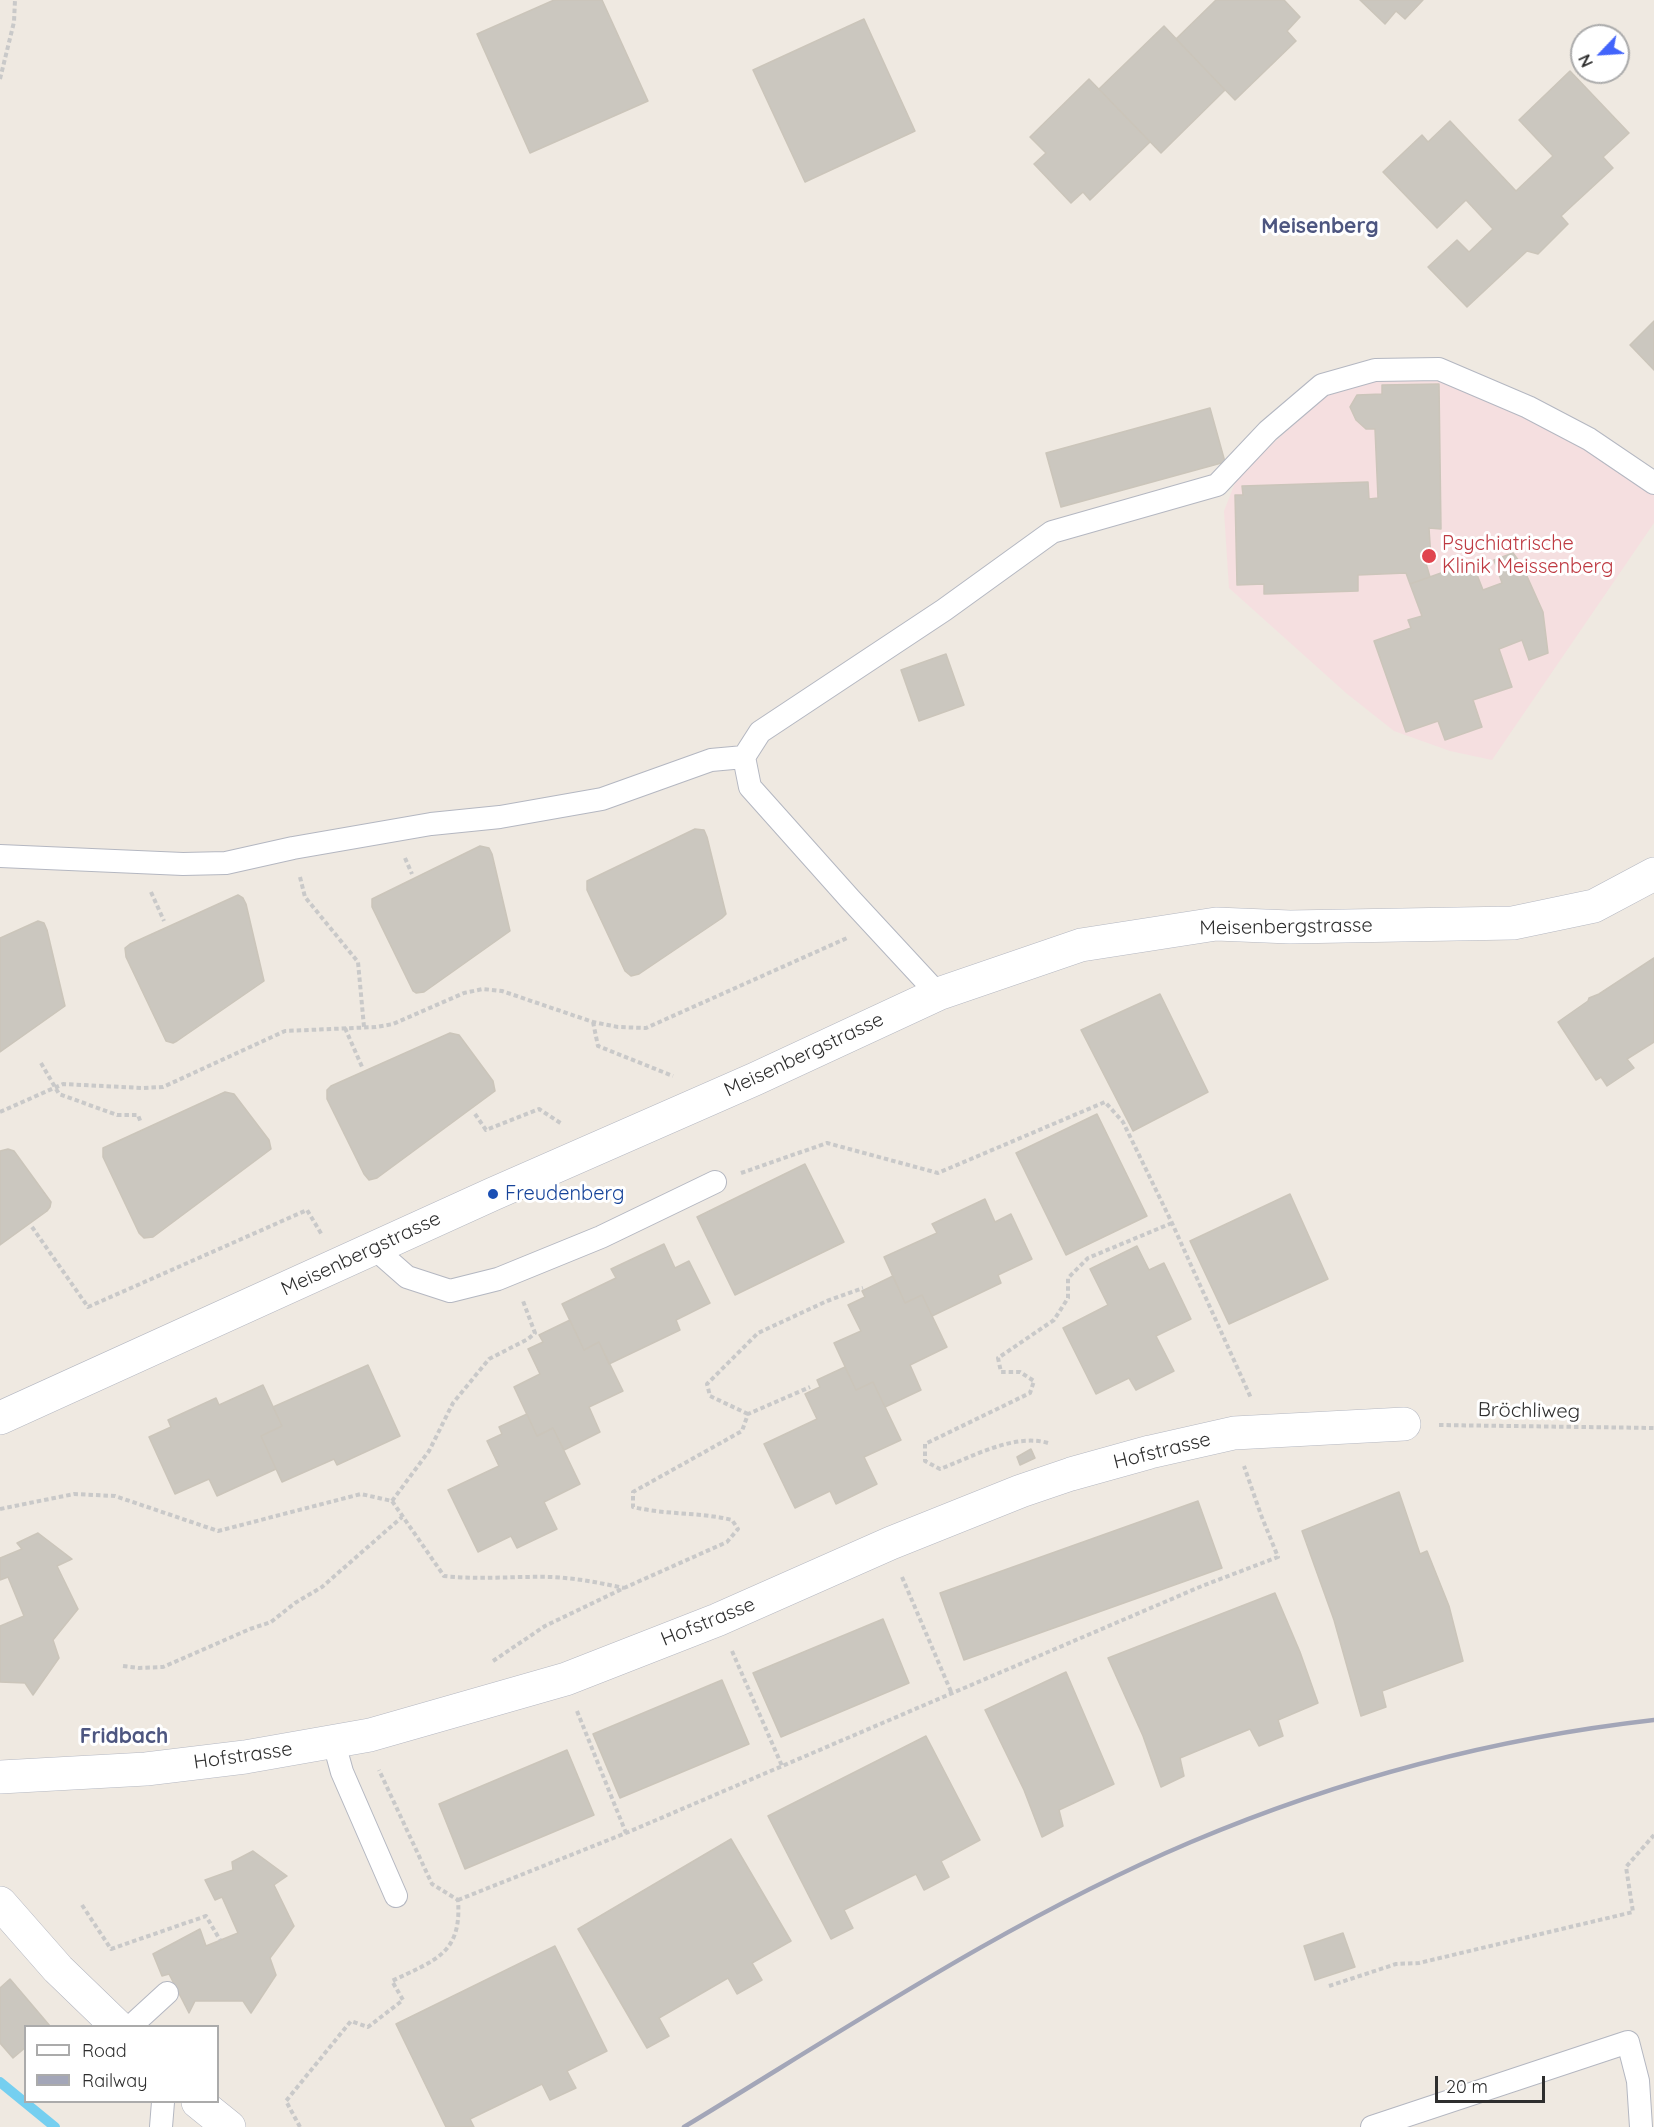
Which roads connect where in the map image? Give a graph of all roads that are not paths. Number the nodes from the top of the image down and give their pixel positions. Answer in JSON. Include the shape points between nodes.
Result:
{"nodes":[{"id":1,"x":1654,"y":483,"type":"edge"},
{"id":2,"x":744,"y":757,"type":"junction"},
{"id":3,"x":0,"y":856,"type":"edge"},
{"id":4,"x":1654,"y":874,"type":"edge"},
{"id":5,"x":938,"y":994,"type":"junction"},
{"id":6,"x":715,"y":1182,"type":"road end"},
{"id":7,"x":374,"y":1248,"type":"junction"},
{"id":8,"x":0,"y":1418,"type":"edge"},
{"id":9,"x":1404,"y":1424,"type":"road end"},
{"id":10,"x":334,"y":1743,"type":"junction"},
{"id":11,"x":0,"y":1778,"type":"edge"},
{"id":12,"x":396,"y":1896,"type":"dead end"},
{"id":13,"x":0,"y":1903,"type":"edge"},
{"id":14,"x":167,"y":1993,"type":"dead end"},
{"id":15,"x":116,"y":2025,"type":"edge"},
{"id":16,"x":132,"y":2025,"type":"edge"},
{"id":17,"x":163,"y":2103,"type":"edge"},
{"id":18,"x":199,"y":2103,"type":"edge"},
{"id":19,"x":161,"y":2127,"type":"edge"},
{"id":20,"x":229,"y":2127,"type":"edge"},
{"id":21,"x":1372,"y":2127,"type":"edge"},
{"id":22,"x":1641,"y":2127,"type":"edge"}],
"edges":[{"from":1,"to":2,"type":"lane","via":[[1589,439],[1528,407],[1439,369],[1375,370],[1322,385],[1268,431],[1217,485],[1052,532],[944,610],[760,732]]},
{"from":2,"to":3,"type":"lane","via":[[711,760],[602,799],[500,817],[431,824],[226,863]]},
{"from":2,"to":5,"type":"lane","via":[[750,787]]},
{"from":4,"to":5,"type":"street","name":"Meisenbergstrasse","via":[[1594,906],[1513,923],[1290,927],[1216,924],[1081,945]]},
{"from":5,"to":7,"type":"street","name":"Meisenbergstrasse"},
{"from":6,"to":7,"type":"lane","via":[[601,1237],[498,1279],[450,1291],[407,1277]]},
{"from":7,"to":8,"type":"street","name":"Meisenbergstrasse"},
{"from":9,"to":10,"type":"street","name":"Hofstrasse","via":[[1234,1433],[1071,1474],[891,1543],[717,1620],[566,1679]]},
{"from":10,"to":11,"type":"street","name":"Hofstrasse","via":[[146,1769]]},
{"from":10,"to":12,"type":"lane","via":[[342,1772]]},
{"from":13,"to":15,"type":"street","via":[[58,1969]]},
{"from":14,"to":16,"type":"lane"},
{"from":17,"to":19,"type":"lane"},
{"from":18,"to":20,"type":"street"},
{"from":21,"to":22,"type":"lane","via":[[1628,2042],[1638,2080]]}]}
